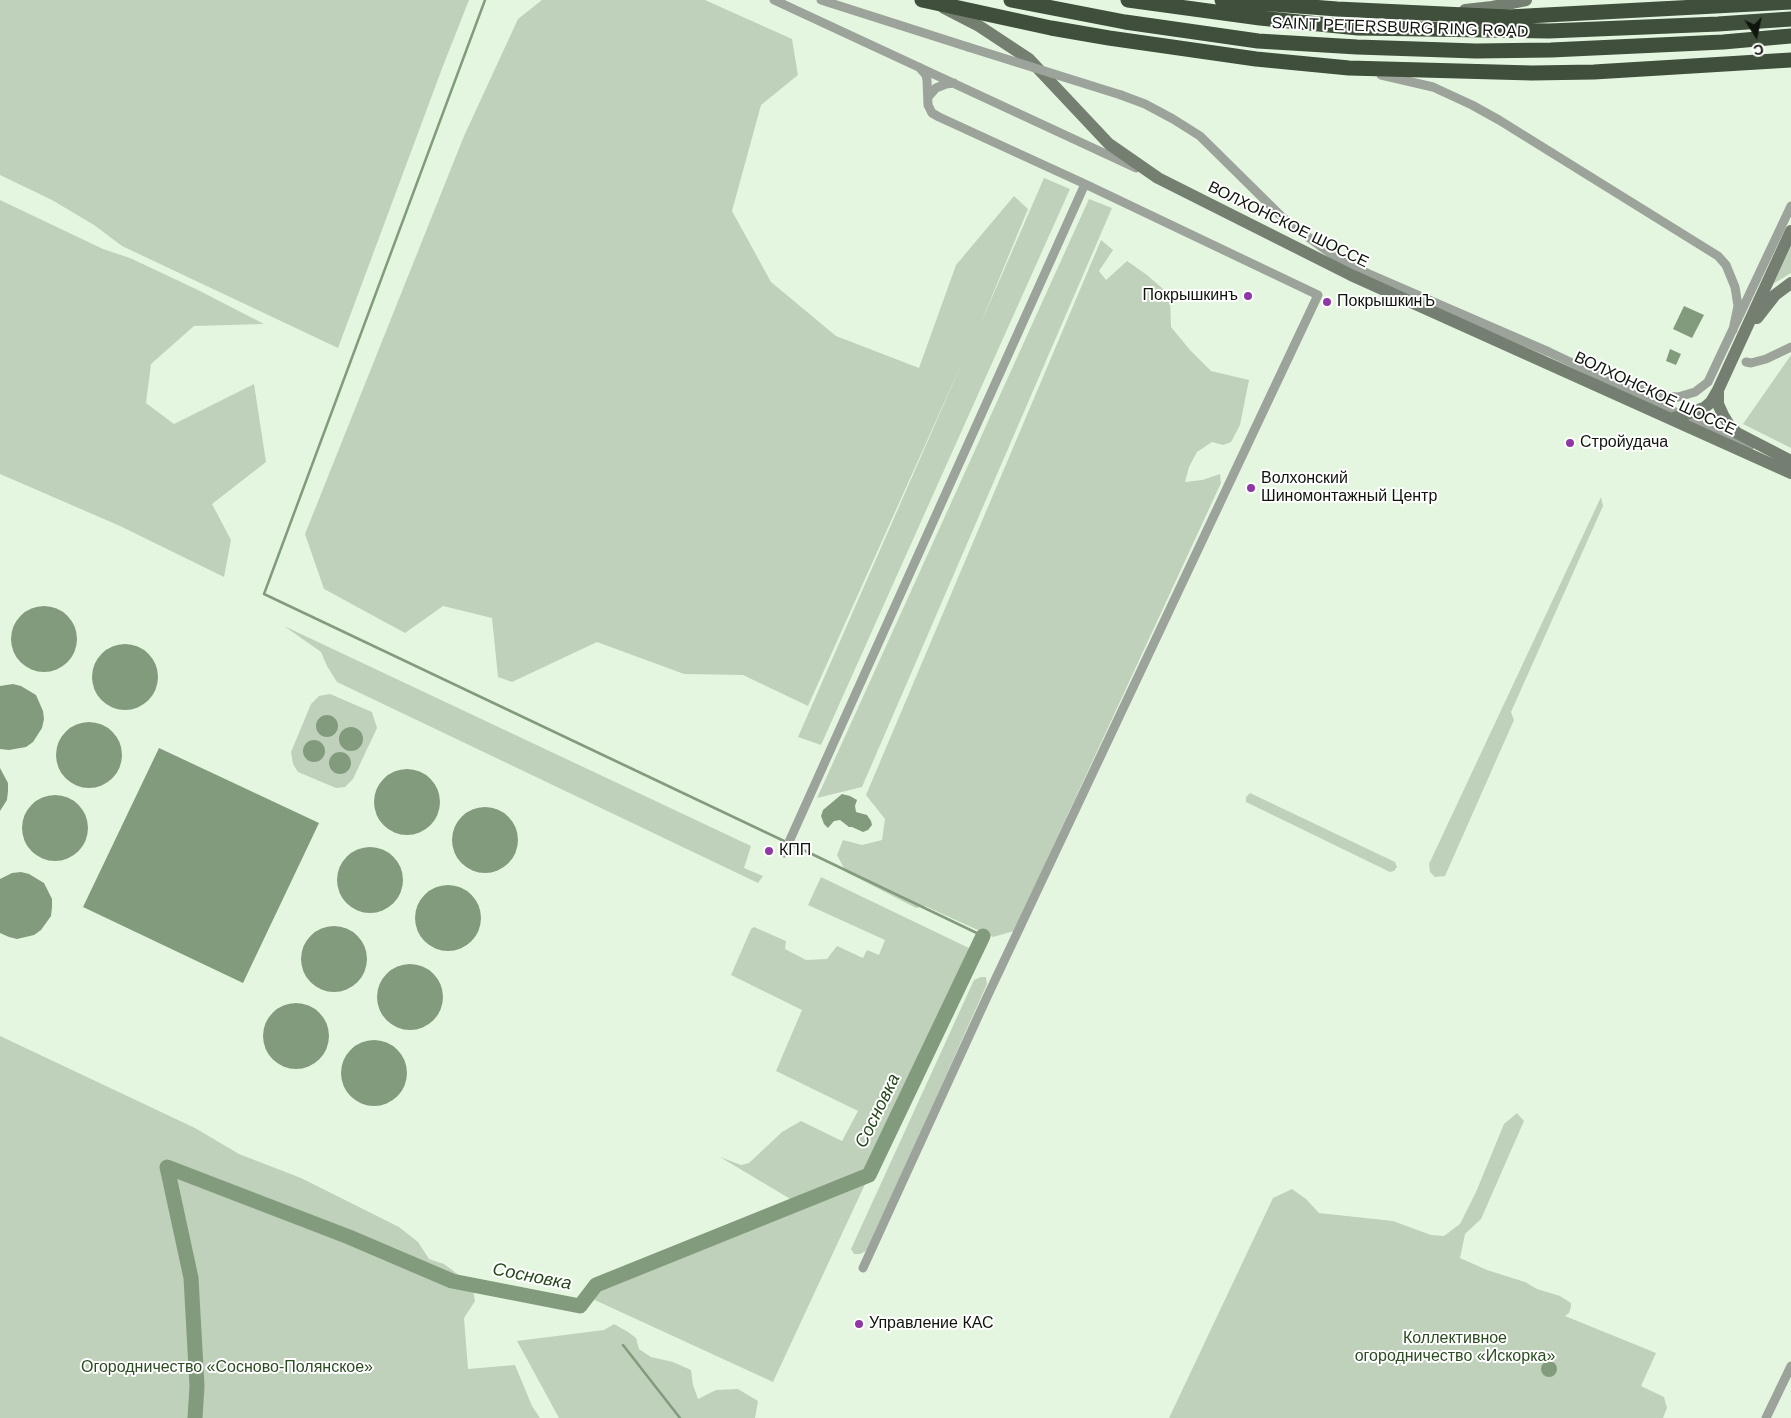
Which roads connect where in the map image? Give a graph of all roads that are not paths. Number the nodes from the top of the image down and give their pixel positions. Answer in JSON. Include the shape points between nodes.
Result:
{"nodes":[{"id":1,"x":774,"y":0,"type":"edge"},
{"id":2,"x":821,"y":0,"type":"edge"},
{"id":3,"x":1011,"y":0,"type":"edge"},
{"id":4,"x":1128,"y":0,"type":"edge"},
{"id":5,"x":1222,"y":0,"type":"edge"},
{"id":6,"x":1526,"y":0,"type":"edge"},
{"id":7,"x":927,"y":1,"type":"edge"},
{"id":8,"x":1791,"y":2,"type":"edge"},
{"id":9,"x":1410,"y":14,"type":"junction"},
{"id":10,"x":1791,"y":19,"type":"edge"},
{"id":11,"x":1791,"y":36,"type":"edge"},
{"id":12,"x":1791,"y":60,"type":"edge"},
{"id":13,"x":918,"y":67,"type":"junction"},
{"id":14,"x":1349,"y":68,"type":"junction"},
{"id":15,"x":954,"y":83,"type":"junction"},
{"id":16,"x":928,"y":97,"type":"junction"},
{"id":17,"x":1158,"y":178,"type":"junction"},
{"id":18,"x":1085,"y":184,"type":"junction"},
{"id":19,"x":1791,"y":206,"type":"edge"},
{"id":20,"x":1791,"y":230,"type":"edge"},
{"id":21,"x":1791,"y":283,"type":"edge"},
{"id":22,"x":1733,"y":330,"type":"junction"},
{"id":23,"x":1791,"y":347,"type":"edge"},
{"id":24,"x":1737,"y":349,"type":"junction"},
{"id":25,"x":1746,"y":362,"type":"dead end"},
{"id":26,"x":1593,"y":373,"type":"junction"},
{"id":27,"x":1718,"y":390,"type":"junction"},
{"id":28,"x":1676,"y":417,"type":"junction"},
{"id":29,"x":1791,"y":462,"type":"edge"},
{"id":30,"x":1791,"y":466,"type":"edge"},
{"id":31,"x":1791,"y":473,"type":"edge"},
{"id":32,"x":784,"y":852,"type":"dead end"},
{"id":33,"x":863,"y":1268,"type":"dead end"},
{"id":34,"x":1791,"y":1366,"type":"edge"},
{"id":35,"x":1766,"y":1418,"type":"edge"}],
"edges":[{"from":1,"to":13,"type":"street","name":"ВОЛХОНСКОЕ ШОССЕ"},
{"from":2,"to":26,"type":"street","name":"ВОЛХОНСКОЕ ШОССЕ","bridge":true,"via":[[1145,104],[1200,136],[1281,216],[1337,258]]},
{"from":3,"to":11,"type":"highway","name":"SAINT PETERSBURG RING ROAD","via":[[1125,22],[1258,41],[1357,47],[1551,50]]},
{"from":4,"to":10,"type":"highway","name":"SAINT PETERSBURG RING ROAD","via":[[1358,28],[1549,31]]},
{"from":5,"to":9,"type":"highway"},
{"from":6,"to":9,"type":"main road","via":[[1492,7]]},
{"from":7,"to":14,"type":"highway","via":[[1109,38],[1256,60]]},
{"from":7,"to":17,"type":"main road","via":[[979,26],[1029,59],[1109,144]]},
{"from":8,"to":9,"type":"highway","via":[[1508,17]]},
{"from":12,"to":14,"type":"highway","via":[[1594,72]]},
{"from":13,"to":15,"type":"street","name":"ВОЛХОНСКОЕ ШОССЕ"},
{"from":13,"to":16,"type":"street","via":[[926,75]]},
{"from":14,"to":22,"type":"street","via":[[1433,87],[1472,105],[1718,256],[1726,265],[1735,287],[1738,306]]},
{"from":15,"to":16,"type":"street","via":[[936,88]]},
{"from":15,"to":17,"type":"street","name":"ВОЛХОНСКОЕ ШОССЕ"},
{"from":16,"to":18,"type":"street","via":[[928,106],[938,118]]},
{"from":17,"to":28,"type":"main road","name":"ВОЛХОНСКОЕ ШОССЕ","via":[[1351,275]]},
{"from":18,"to":32,"type":"street"},
{"from":18,"to":33,"type":"street","via":[[1318,295]]},
{"from":19,"to":22,"type":"street"},
{"from":20,"to":24,"type":"main road"},
{"from":21,"to":24,"type":"main road","via":[[1762,310]]},
{"from":22,"to":26,"type":"street","via":[[1708,382],[1686,395],[1655,394]]},
{"from":23,"to":25,"type":"street","via":[[1766,360]]},
{"from":24,"to":27,"type":"main road"},
{"from":26,"to":28,"type":"street","name":"ВОЛХОНСКОЕ ШОССЕ"},
{"from":27,"to":28,"type":"main road","via":[[1704,408]]},
{"from":27,"to":29,"type":"main road","via":[[1718,404],[1737,433]]},
{"from":28,"to":30,"type":"street","name":"ВОЛХОНСКОЕ ШОССЕ"},
{"from":28,"to":31,"type":"main road","name":"ВОЛХОНСКОЕ ШОССЕ"},
{"from":34,"to":35,"type":"street"}]}
